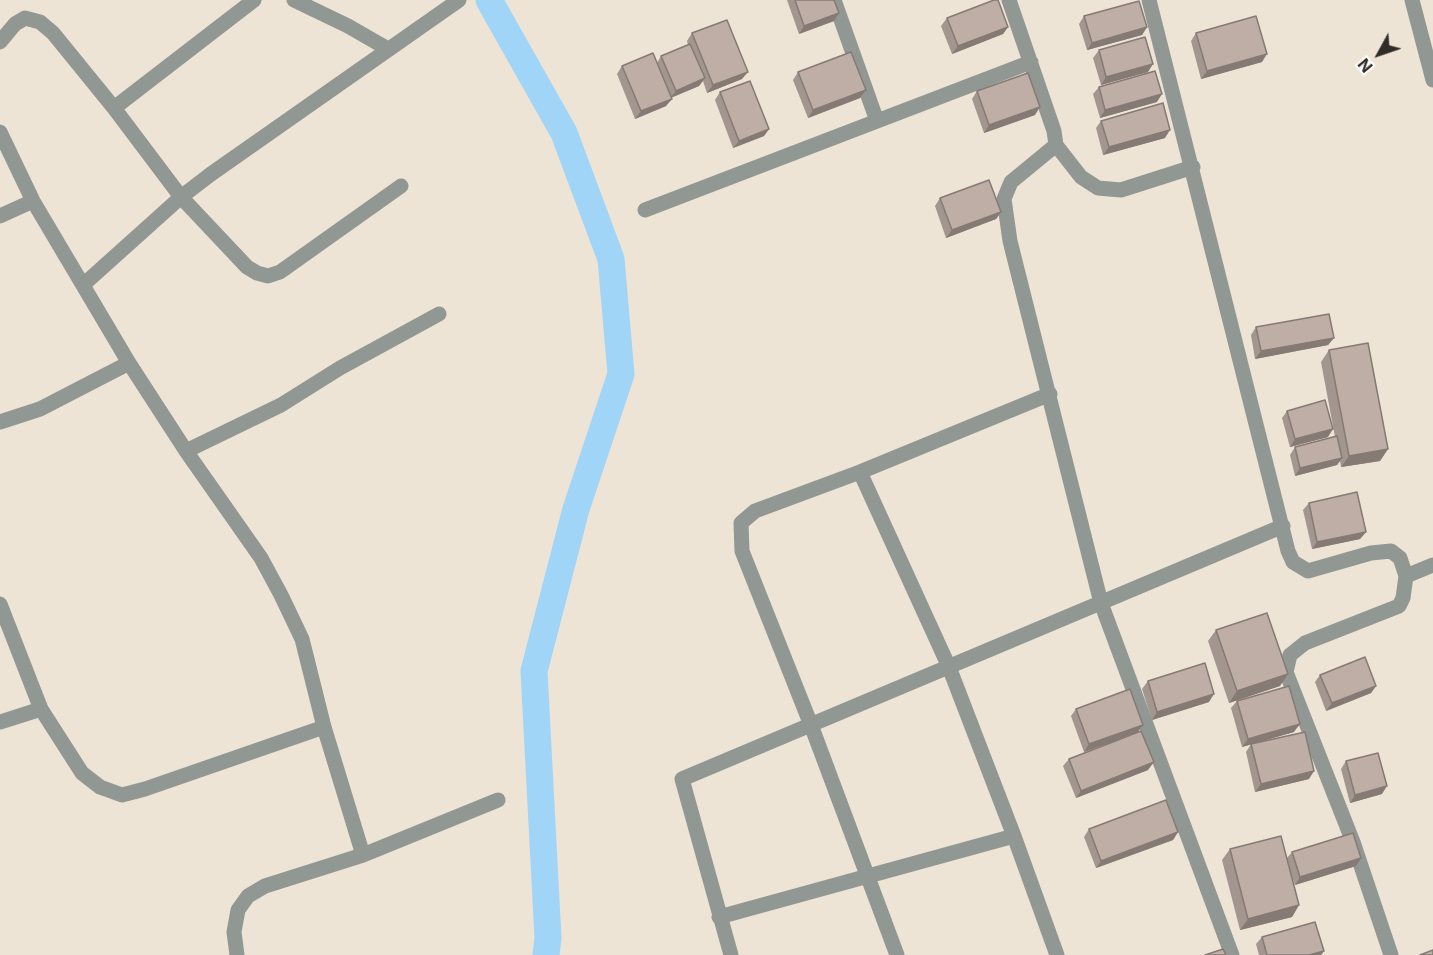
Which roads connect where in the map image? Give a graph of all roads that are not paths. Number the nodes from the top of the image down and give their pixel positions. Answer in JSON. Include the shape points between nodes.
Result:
{"nodes":[{"id":1,"x":254,"y":0,"type":"edge"},
{"id":2,"x":294,"y":0,"type":"edge"},
{"id":3,"x":459,"y":0,"type":"edge"},
{"id":4,"x":834,"y":0,"type":"edge"},
{"id":5,"x":1009,"y":0,"type":"edge"},
{"id":6,"x":1149,"y":0,"type":"edge"},
{"id":7,"x":1412,"y":0,"type":"edge"},
{"id":8,"x":0,"y":42,"type":"edge"},
{"id":9,"x":388,"y":49,"type":"junction"},
{"id":10,"x":1030,"y":62,"type":"junction"},
{"id":11,"x":1433,"y":80,"type":"edge"},
{"id":12,"x":114,"y":108,"type":"junction"},
{"id":13,"x":877,"y":121,"type":"junction"},
{"id":14,"x":0,"y":132,"type":"edge"},
{"id":15,"x":1056,"y":145,"type":"junction"},
{"id":16,"x":1192,"y":167,"type":"junction"},
{"id":17,"x":401,"y":186,"type":"dead end"},
{"id":18,"x":181,"y":197,"type":"junction"},
{"id":19,"x":33,"y":201,"type":"junction"},
{"id":20,"x":645,"y":210,"type":"dead end"},
{"id":21,"x":0,"y":216,"type":"edge"},
{"id":22,"x":83,"y":285,"type":"junction"},
{"id":23,"x":439,"y":314,"type":"dead end"},
{"id":24,"x":129,"y":363,"type":"junction"},
{"id":25,"x":1050,"y":394,"type":"junction"},
{"id":26,"x":0,"y":422,"type":"edge"},
{"id":27,"x":186,"y":451,"type":"junction"},
{"id":28,"x":860,"y":472,"type":"junction"},
{"id":29,"x":1283,"y":526,"type":"junction"},
{"id":30,"x":1433,"y":565,"type":"edge"},
{"id":31,"x":1406,"y":576,"type":"junction"},
{"id":32,"x":1101,"y":603,"type":"junction"},
{"id":33,"x":0,"y":604,"type":"edge"},
{"id":34,"x":949,"y":667,"type":"junction"},
{"id":35,"x":41,"y":709,"type":"junction"},
{"id":36,"x":0,"y":722,"type":"edge"},
{"id":37,"x":811,"y":725,"type":"junction"},
{"id":38,"x":324,"y":727,"type":"junction"},
{"id":39,"x":498,"y":800,"type":"dead end"},
{"id":40,"x":1014,"y":836,"type":"junction"},
{"id":41,"x":363,"y":855,"type":"junction"},
{"id":42,"x":867,"y":876,"type":"junction"},
{"id":43,"x":720,"y":917,"type":"junction"},
{"id":44,"x":237,"y":955,"type":"edge"},
{"id":45,"x":731,"y":955,"type":"edge"},
{"id":46,"x":897,"y":955,"type":"edge"},
{"id":47,"x":1057,"y":955,"type":"edge"},
{"id":48,"x":1232,"y":955,"type":"edge"},
{"id":49,"x":1391,"y":955,"type":"edge"}],
"edges":[{"from":1,"to":12,"type":"street"},
{"from":2,"to":9,"type":"street"},
{"from":3,"to":9,"type":"street"},
{"from":4,"to":13,"type":"street"},
{"from":5,"to":10,"type":"street"},
{"from":6,"to":16,"type":"street"},
{"from":7,"to":11,"type":"street"},
{"from":8,"to":12,"type":"street","via":[[25,18],[40,22]]},
{"from":9,"to":18,"type":"street"},
{"from":10,"to":13,"type":"street"},
{"from":10,"to":15,"type":"street"},
{"from":12,"to":18,"type":"street"},
{"from":13,"to":20,"type":"street"},
{"from":14,"to":19,"type":"street"},
{"from":15,"to":16,"type":"street","via":[[1081,177],[1098,188],[1121,190]]},
{"from":15,"to":25,"type":"street","via":[[1011,182],[1004,199],[1010,241]]},
{"from":16,"to":29,"type":"street"},
{"from":17,"to":18,"type":"street","via":[[280,273],[268,276],[247,267]]},
{"from":18,"to":22,"type":"street"},
{"from":19,"to":21,"type":"street"},
{"from":19,"to":22,"type":"street"},
{"from":22,"to":24,"type":"street"},
{"from":23,"to":27,"type":"street","via":[[281,405]]},
{"from":24,"to":26,"type":"street","via":[[40,409]]},
{"from":24,"to":27,"type":"street"},
{"from":25,"to":28,"type":"street"},
{"from":25,"to":32,"type":"street"},
{"from":27,"to":38,"type":"street","via":[[261,558],[285,604],[302,639]]},
{"from":28,"to":34,"type":"street"},
{"from":28,"to":37,"type":"street","via":[[755,512],[741,523],[742,551]]},
{"from":29,"to":31,"type":"street","via":[[1293,562],[1308,571],[1371,552],[1390,551],[1400,558]]},
{"from":29,"to":32,"type":"street"},
{"from":30,"to":31,"type":"street"},
{"from":31,"to":49,"type":"street","via":[[1404,598],[1399,606],[1305,643],[1290,655],[1286,672],[1353,842]]},
{"from":32,"to":34,"type":"street"},
{"from":32,"to":48,"type":"street"},
{"from":33,"to":35,"type":"street"},
{"from":34,"to":37,"type":"street"},
{"from":34,"to":40,"type":"street"},
{"from":35,"to":36,"type":"street"},
{"from":35,"to":38,"type":"street","via":[[82,773],[100,787],[122,795]]},
{"from":37,"to":42,"type":"street"},
{"from":37,"to":43,"type":"street","via":[[682,779]]},
{"from":38,"to":41,"type":"street"},
{"from":39,"to":41,"type":"street"},
{"from":40,"to":42,"type":"street"},
{"from":40,"to":47,"type":"street"},
{"from":41,"to":44,"type":"street","via":[[265,886],[248,896],[238,910],[234,932]]},
{"from":42,"to":43,"type":"street"},
{"from":42,"to":46,"type":"street"},
{"from":43,"to":45,"type":"street"}]}
